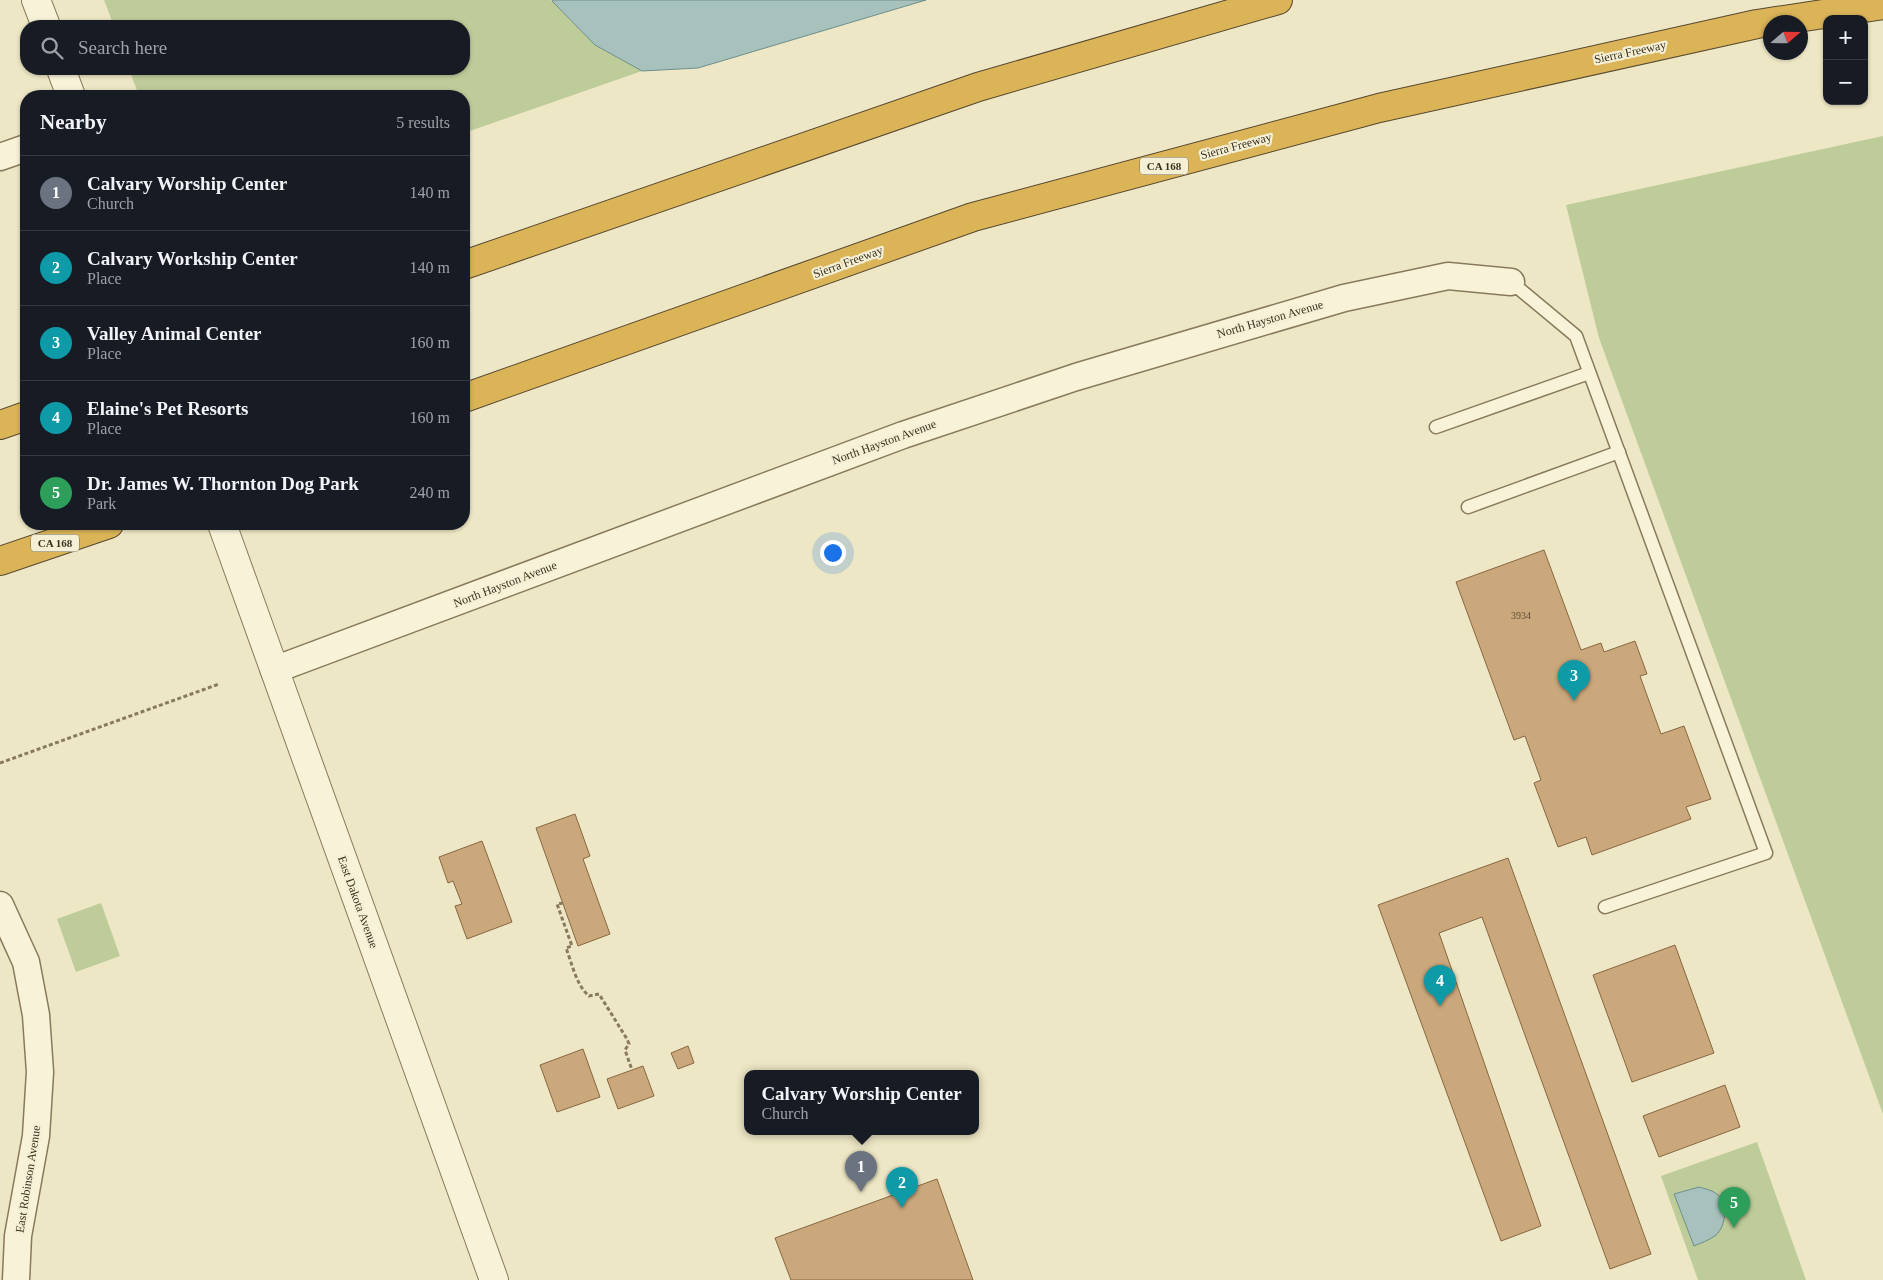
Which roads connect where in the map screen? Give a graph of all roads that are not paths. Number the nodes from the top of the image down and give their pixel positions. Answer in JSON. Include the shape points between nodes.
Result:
{"nodes":[{"id":1,"x":36,"y":0,"type":"edge"},
{"id":2,"x":1278,"y":0,"type":"edge"},
{"id":3,"x":1883,"y":5,"type":"edge"},
{"id":4,"x":44,"y":20,"type":"edge"},
{"id":5,"x":63,"y":75,"type":"edge"},
{"id":6,"x":69,"y":90,"type":"edge"},
{"id":7,"x":20,"y":150,"type":"edge"},
{"id":8,"x":0,"y":157,"type":"edge"},
{"id":9,"x":470,"y":263,"type":"edge"},
{"id":10,"x":1511,"y":282,"type":"joint"},
{"id":11,"x":1589,"y":373,"type":"junction"},
{"id":12,"x":470,"y":396,"type":"edge"},
{"id":13,"x":20,"y":418,"type":"edge"},
{"id":14,"x":0,"y":425,"type":"edge"},
{"id":15,"x":1436,"y":427,"type":"dead end"},
{"id":16,"x":1619,"y":452,"type":"junction"},
{"id":17,"x":1468,"y":507,"type":"dead end"},
{"id":18,"x":92,"y":530,"type":"edge"},
{"id":19,"x":224,"y":530,"type":"edge"},
{"id":20,"x":0,"y":562,"type":"edge"},
{"id":21,"x":274,"y":670,"type":"junction"},
{"id":22,"x":0,"y":905,"type":"edge"},
{"id":23,"x":1605,"y":907,"type":"dead end"},
{"id":24,"x":16,"y":1280,"type":"edge"},
{"id":25,"x":494,"y":1280,"type":"edge"}],
"edges":[{"from":1,"to":4,"type":"street"},
{"from":2,"to":9,"type":"highway","via":[[978,87]]},
{"from":3,"to":12,"type":"highway","name":"Sierra Freeway","number":"CA 168","via":[[1757,24],[1379,108],[973,217]]},
{"from":5,"to":6,"type":"street"},
{"from":7,"to":8,"type":"street"},
{"from":10,"to":11,"type":"lane","via":[[1576,336]]},
{"from":10,"to":21,"type":"street","name":"North Hayston Avenue","via":[[1448,276],[1344,298],[1076,377],[903,434]]},
{"from":11,"to":15,"type":"lane"},
{"from":11,"to":16,"type":"lane"},
{"from":13,"to":14,"type":"highway"},
{"from":16,"to":17,"type":"lane"},
{"from":16,"to":23,"type":"lane","via":[[1766,853]]},
{"from":18,"to":20,"type":"highway","number":"CA 168"},
{"from":19,"to":21,"type":"street","name":"East Dakota Avenue"},
{"from":21,"to":25,"type":"street","name":"East Dakota Avenue"},
{"from":22,"to":24,"type":"street","name":"East Robinson Avenue","via":[[26,962],[36,1015],[40,1072],[36,1136],[18,1236]]}]}
